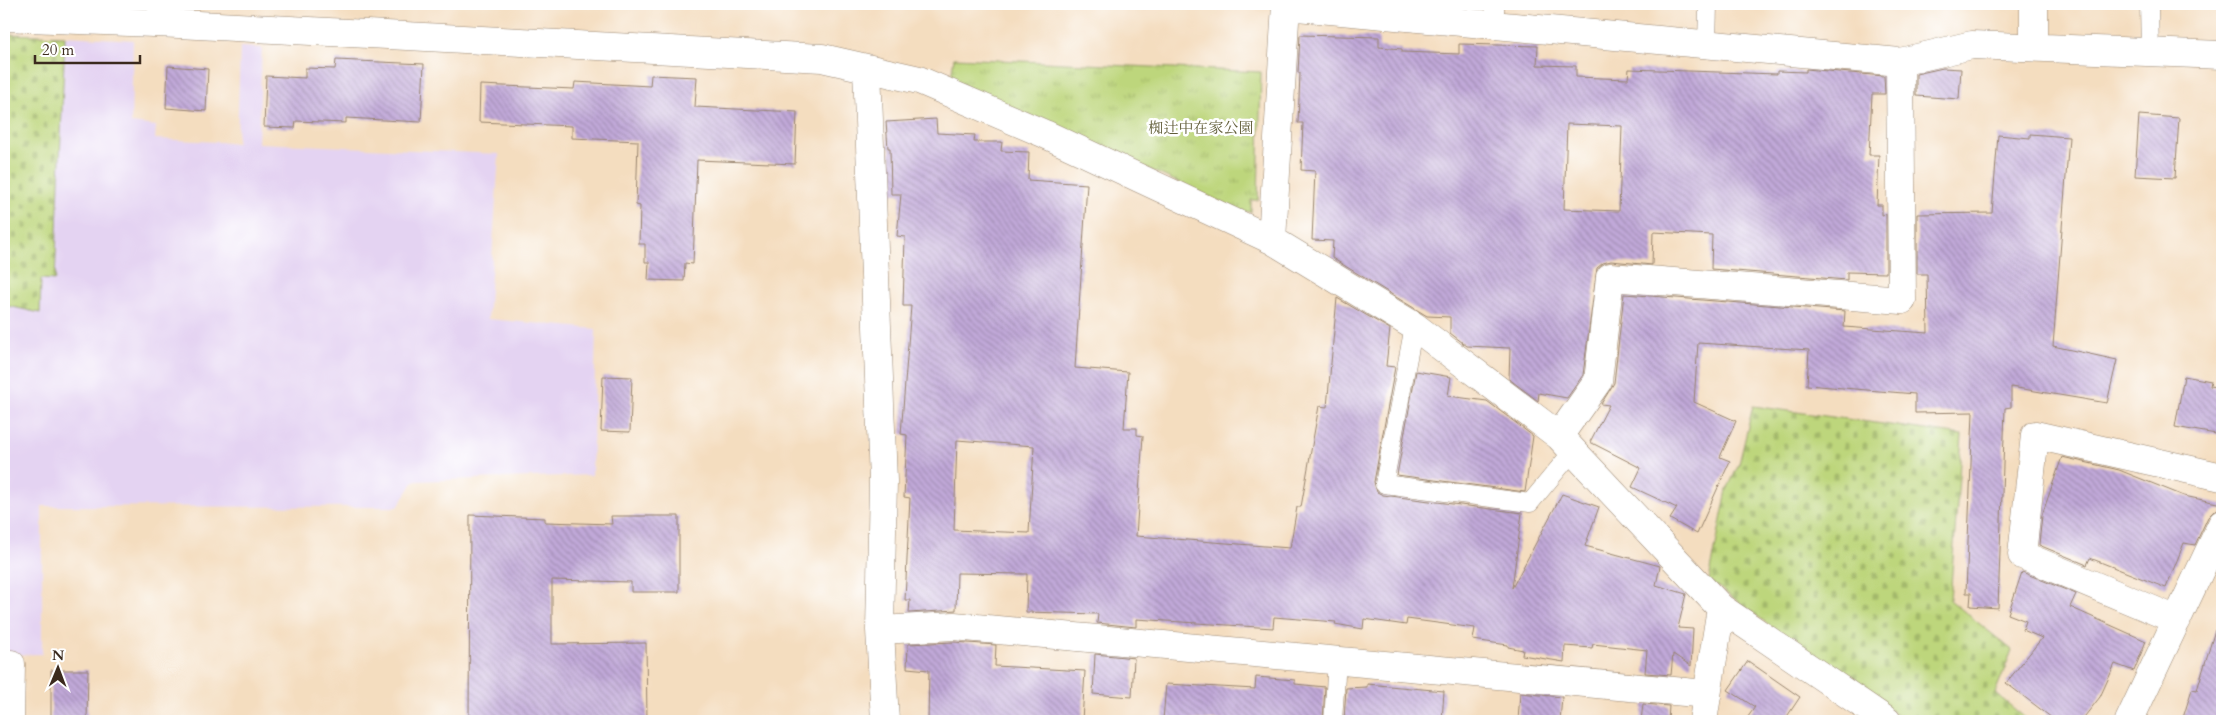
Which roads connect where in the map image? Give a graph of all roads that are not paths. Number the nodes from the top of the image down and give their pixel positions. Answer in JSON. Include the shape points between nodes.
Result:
{"nodes":[{"id":1,"x":1708,"y":4,"type":"edge"},
{"id":2,"x":2034,"y":4,"type":"edge"},
{"id":3,"x":2149,"y":4,"type":"edge"},
{"id":4,"x":1286,"y":5,"type":"edge"},
{"id":5,"x":179,"y":14,"type":"edge"},
{"id":6,"x":1495,"y":14,"type":"edge"},
{"id":7,"x":4,"y":17,"type":"edge"},
{"id":8,"x":1707,"y":46,"type":"junction"},
{"id":9,"x":2034,"y":48,"type":"junction"},
{"id":10,"x":2150,"y":52,"type":"junction"},
{"id":11,"x":2222,"y":55,"type":"edge"},
{"id":12,"x":1900,"y":62,"type":"junction"},
{"id":13,"x":867,"y":69,"type":"junction"},
{"id":14,"x":1272,"y":240,"type":"junction"},
{"id":15,"x":1414,"y":326,"type":"junction"},
{"id":16,"x":1566,"y":444,"type":"junction"},
{"id":17,"x":2222,"y":477,"type":"edge"},
{"id":18,"x":2222,"y":524,"type":"edge"},
{"id":19,"x":1721,"y":608,"type":"junction"},
{"id":20,"x":2177,"y":620,"type":"junction"},
{"id":21,"x":880,"y":630,"type":"junction"},
{"id":22,"x":1337,"y":660,"type":"junction"},
{"id":23,"x":4,"y":664,"type":"edge"},
{"id":24,"x":1708,"y":694,"type":"junction"},
{"id":25,"x":10,"y":721,"type":"edge"},
{"id":26,"x":885,"y":721,"type":"edge"},
{"id":27,"x":1333,"y":721,"type":"edge"},
{"id":28,"x":1703,"y":721,"type":"edge"},
{"id":29,"x":1886,"y":721,"type":"edge"},
{"id":30,"x":2129,"y":721,"type":"edge"}],
"edges":[{"from":1,"to":8,"type":"lane"},
{"from":2,"to":9,"type":"street"},
{"from":3,"to":10,"type":"lane"},
{"from":4,"to":6,"type":"street"},
{"from":4,"to":14,"type":"street"},
{"from":5,"to":7,"type":"street"},
{"from":5,"to":13,"type":"street","via":[[822,58]]},
{"from":6,"to":8,"type":"street"},
{"from":8,"to":12,"type":"street"},
{"from":9,"to":10,"type":"street"},
{"from":9,"to":12,"type":"street","via":[[1972,45]]},
{"from":10,"to":11,"type":"street"},
{"from":12,"to":16,"type":"street","via":[[1902,300],[1610,278],[1598,381]]},
{"from":13,"to":14,"type":"street","via":[[919,80],[1045,134]]},
{"from":13,"to":21,"type":"street","via":[[883,481]]},
{"from":14,"to":15,"type":"street"},
{"from":15,"to":16,"type":"street"},
{"from":15,"to":16,"type":"lane","via":[[1384,484],[1530,503]]},
{"from":16,"to":19,"type":"street"},
{"from":17,"to":20,"type":"street","via":[[2035,436],[2022,554]]},
{"from":18,"to":20,"type":"street"},
{"from":19,"to":24,"type":"street"},
{"from":19,"to":29,"type":"street"},
{"from":20,"to":30,"type":"street"},
{"from":21,"to":22,"type":"street","via":[[954,626]]},
{"from":21,"to":26,"type":"street"},
{"from":22,"to":24,"type":"street"},
{"from":22,"to":27,"type":"lane"},
{"from":23,"to":25,"type":"street","via":[[11,664]]},
{"from":24,"to":28,"type":"street"}]}
